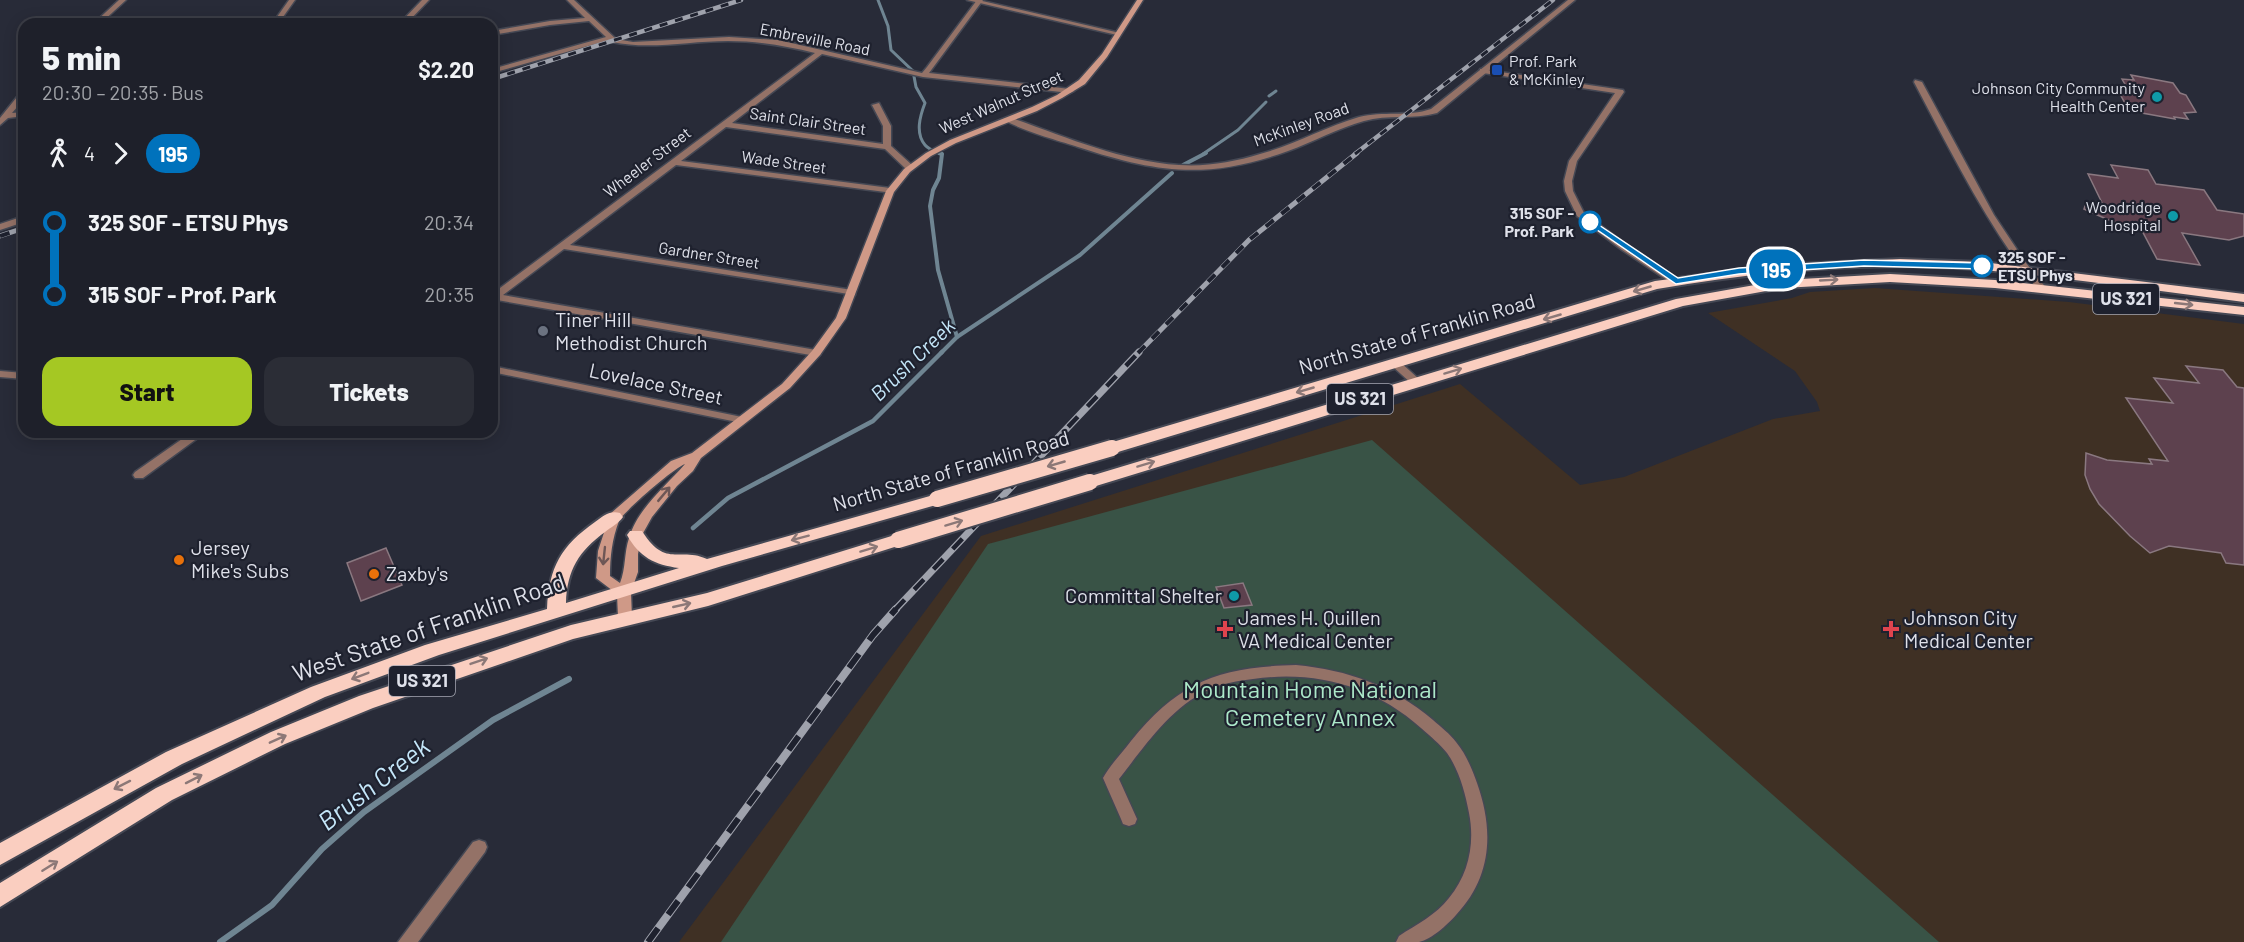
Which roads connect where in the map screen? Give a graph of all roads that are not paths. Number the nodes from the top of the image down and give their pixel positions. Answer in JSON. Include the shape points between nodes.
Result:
{"nodes":[{"id":1,"x":123,"y":0,"type":"edge"},
{"id":2,"x":292,"y":0,"type":"edge"},
{"id":3,"x":426,"y":0,"type":"edge"},
{"id":4,"x":570,"y":0,"type":"edge"},
{"id":5,"x":970,"y":0,"type":"edge"},
{"id":6,"x":1140,"y":0,"type":"edge"},
{"id":7,"x":1572,"y":0,"type":"edge"},
{"id":8,"x":980,"y":1,"type":"edge"},
{"id":9,"x":103,"y":18,"type":"edge"},
{"id":10,"x":279,"y":18,"type":"edge"},
{"id":11,"x":408,"y":18,"type":"edge"},
{"id":12,"x":590,"y":19,"type":"junction"},
{"id":13,"x":498,"y":32,"type":"edge"},
{"id":14,"x":1117,"y":33,"type":"junction"},
{"id":15,"x":609,"y":38,"type":"junction"},
{"id":16,"x":822,"y":51,"type":"junction"},
{"id":17,"x":498,"y":69,"type":"edge"},
{"id":18,"x":1483,"y":71,"type":"junction"},
{"id":19,"x":917,"y":74,"type":"junction"},
{"id":20,"x":1918,"y":82,"type":"dead end"},
{"id":21,"x":1070,"y":91,"type":"junction"},
{"id":22,"x":18,"y":102,"type":"edge"},
{"id":23,"x":876,"y":105,"type":"dead end"},
{"id":24,"x":18,"y":115,"type":"edge"},
{"id":25,"x":7,"y":116,"type":"junction"},
{"id":26,"x":1009,"y":120,"type":"junction"},
{"id":27,"x":0,"y":123,"type":"edge"},
{"id":28,"x":725,"y":124,"type":"junction"},
{"id":29,"x":887,"y":147,"type":"junction"},
{"id":30,"x":674,"y":162,"type":"junction"},
{"id":31,"x":909,"y":167,"type":"junction"},
{"id":32,"x":890,"y":191,"type":"junction"},
{"id":33,"x":18,"y":221,"type":"edge"},
{"id":34,"x":0,"y":227,"type":"edge"},
{"id":35,"x":561,"y":246,"type":"junction"},
{"id":36,"x":2027,"y":272,"type":"junction"},
{"id":37,"x":1676,"y":282,"type":"junction"},
{"id":38,"x":2042,"y":289,"type":"junction"},
{"id":39,"x":852,"y":293,"type":"junction"},
{"id":40,"x":498,"y":294,"type":"edge"},
{"id":41,"x":2244,"y":298,"type":"edge"},
{"id":42,"x":498,"y":299,"type":"edge"},
{"id":43,"x":2244,"y":311,"type":"edge"},
{"id":44,"x":816,"y":353,"type":"junction"},
{"id":45,"x":1395,"y":363,"type":"junction"},
{"id":46,"x":498,"y":370,"type":"edge"},
{"id":47,"x":0,"y":375,"type":"edge"},
{"id":48,"x":18,"y":376,"type":"edge"},
{"id":49,"x":1416,"y":382,"type":"junction"},
{"id":50,"x":742,"y":420,"type":"junction"},
{"id":51,"x":191,"y":438,"type":"edge"},
{"id":52,"x":696,"y":456,"type":"junction"},
{"id":53,"x":139,"y":475,"type":"dead end"},
{"id":54,"x":614,"y":517,"type":"junction"},
{"id":55,"x":636,"y":535,"type":"junction"},
{"id":56,"x":716,"y":562,"type":"junction"},
{"id":57,"x":624,"y":592,"type":"junction"},
{"id":58,"x":556,"y":612,"type":"junction"},
{"id":59,"x":625,"y":618,"type":"junction"},
{"id":60,"x":1129,"y":819,"type":"dead end"},
{"id":61,"x":479,"y":847,"type":"dead end"},
{"id":62,"x":0,"y":855,"type":"edge"},
{"id":63,"x":0,"y":896,"type":"edge"},
{"id":64,"x":407,"y":942,"type":"edge"},
{"id":65,"x":1404,"y":942,"type":"edge"}],
"edges":[{"from":1,"to":9,"type":"street"},
{"from":2,"to":10,"type":"street"},
{"from":3,"to":11,"type":"street"},
{"from":4,"to":12,"type":"street"},
{"from":5,"to":8,"type":"street"},
{"from":6,"to":14,"type":"main road","name":"West Walnut Street"},
{"from":7,"to":18,"type":"street","name":"McKinley Road"},
{"from":8,"to":14,"type":"street"},
{"from":8,"to":19,"type":"street","via":[[930,69]]},
{"from":12,"to":13,"type":"street"},
{"from":12,"to":15,"type":"street"},
{"from":14,"to":21,"type":"main road","name":"West Walnut Street","via":[[1090,74]]},
{"from":15,"to":16,"type":"street","name":"Embreville Road","via":[[633,44],[729,39],[778,42]]},
{"from":15,"to":17,"type":"street"},
{"from":16,"to":19,"type":"street","name":"Embreville Road"},
{"from":16,"to":28,"type":"street","name":"Wheeler Street"},
{"from":18,"to":26,"type":"street","name":"McKinley Road","via":[[1429,113],[1359,119],[1270,153],[1202,167],[1178,168],[1134,160]]},
{"from":18,"to":37,"type":"street","via":[[1620,92],[1573,161],[1569,190],[1580,214]]},
{"from":19,"to":21,"type":"street","name":"Embreville Road"},
{"from":20,"to":36,"type":"street","via":[[1994,224]]},
{"from":21,"to":26,"type":"main road","name":"West Walnut Street"},
{"from":22,"to":25,"type":"street"},
{"from":23,"to":29,"type":"street","via":[[887,126]]},
{"from":24,"to":25,"type":"street"},
{"from":25,"to":27,"type":"street"},
{"from":26,"to":31,"type":"main road","name":"West Walnut Street","via":[[930,153]]},
{"from":28,"to":29,"type":"street","name":"Saint Clair Street"},
{"from":28,"to":30,"type":"street","name":"Wheeler Street"},
{"from":29,"to":31,"type":"street"},
{"from":30,"to":32,"type":"street","name":"Wade Street"},
{"from":30,"to":35,"type":"street","name":"Wheeler Street"},
{"from":31,"to":32,"type":"main road","name":"West Walnut Street"},
{"from":32,"to":39,"type":"main road","name":"West Walnut Street"},
{"from":33,"to":34,"type":"street"},
{"from":35,"to":39,"type":"street","name":"Gardner Street"},
{"from":35,"to":40,"type":"street","name":"Wheeler Street"},
{"from":36,"to":37,"type":"highway","name":"North State of Franklin Road","number":"US 321","via":[[1944,264],[1864,263],[1739,271]]},
{"from":36,"to":38,"type":"street"},
{"from":36,"to":41,"type":"highway","name":"North State of Franklin Road","number":"US 321"},
{"from":37,"to":45,"type":"highway","name":"North State of Franklin Road","number":"US 321","one_way":true,"via":[[1608,298]]},
{"from":38,"to":43,"type":"highway","number":"US 321","one_way":true},
{"from":49,"to":38,"type":"highway","number":"US 321","one_way":true,"via":[[1681,302],[1783,284],[1898,279]]},
{"from":39,"to":44,"type":"main road","name":"West Walnut Street","via":[[841,318]]},
{"from":42,"to":44,"type":"street"},
{"from":44,"to":50,"type":"main road","name":"West Walnut Street","via":[[786,386]]},
{"from":45,"to":49,"type":"street"},
{"from":45,"to":56,"type":"highway","name":"North State of Franklin Road","number":"US 321","one_way":true,"bridge":true},
{"from":46,"to":50,"type":"street","name":"Lovelace Street"},
{"from":47,"to":48,"type":"street"},
{"from":59,"to":49,"type":"highway","number":"US 321","one_way":true,"bridge":true,"via":[[708,599]]},
{"from":50,"to":52,"type":"main road","name":"West Walnut Street"},
{"from":51,"to":53,"type":"street"},
{"from":52,"to":54,"type":"main road","name":"West Walnut Street","via":[[675,464]]},
{"from":55,"to":52,"type":"main road","name":"West Walnut Street","one_way":true,"via":[[646,515]]},
{"from":54,"to":57,"type":"main road","one_way":true,"via":[[604,551],[603,578]]},
{"from":54,"to":58,"type":"highway","via":[[588,535],[565,560],[559,570]]},
{"from":55,"to":56,"type":"highway","via":[[646,551],[661,558],[687,563]]},
{"from":55,"to":57,"type":"main road","name":"West Walnut Street"},
{"from":56,"to":57,"type":"highway","name":"North State of Franklin Road","number":"US 321"},
{"from":57,"to":58,"type":"highway","name":"West State of Franklin Road","number":"US 321"},
{"from":57,"to":59,"type":"main road","name":"West Walnut Street"},
{"from":58,"to":62,"type":"highway","name":"West State of Franklin Road","number":"US 321","one_way":true,"via":[[432,650],[318,692],[114,789]]},
{"from":63,"to":59,"type":"highway","number":"US 321","one_way":true,"via":[[164,795],[278,738],[404,687]]},
{"from":60,"to":65,"type":"street","via":[[1111,778],[1160,718],[1186,696],[1204,686],[1263,671],[1329,673],[1358,682],[1416,712],[1454,750],[1470,782],[1481,824],[1479,853],[1468,885],[1446,914]]},
{"from":61,"to":64,"type":"street"}]}
